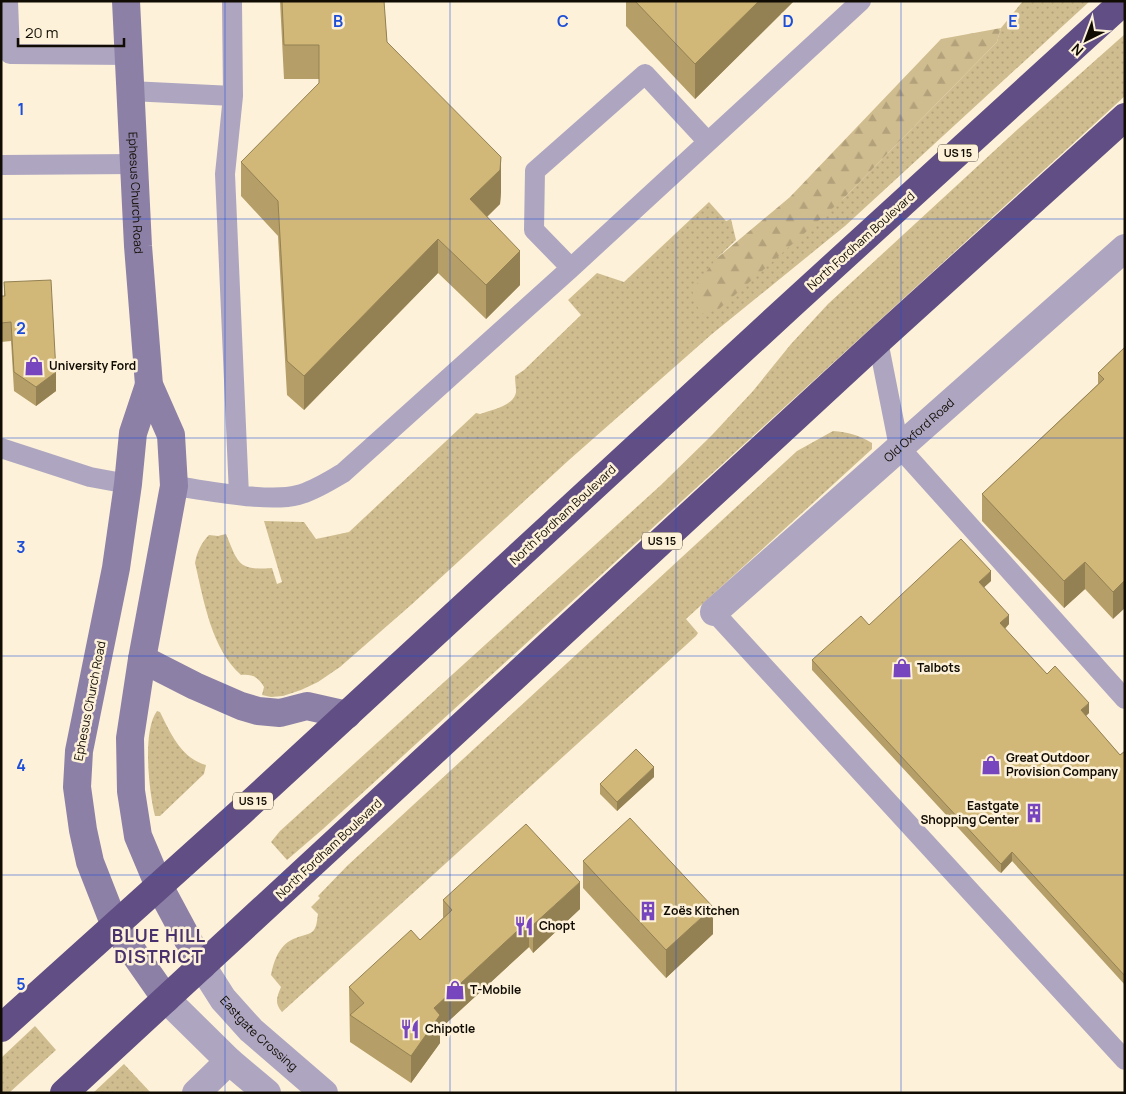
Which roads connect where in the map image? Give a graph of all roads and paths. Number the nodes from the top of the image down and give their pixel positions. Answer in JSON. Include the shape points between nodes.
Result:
{"nodes":[{"id":1,"x":8,"y":1,"type":"edge"},
{"id":2,"x":126,"y":1,"type":"edge"},
{"id":3,"x":232,"y":1,"type":"edge"},
{"id":4,"x":861,"y":1,"type":"edge"},
{"id":5,"x":1124,"y":1,"type":"edge"},
{"id":6,"x":128,"y":55,"type":"junction"},
{"id":7,"x":130,"y":91,"type":"junction"},
{"id":8,"x":233,"y":96,"type":"junction"},
{"id":9,"x":1125,"y":118,"type":"edge"},
{"id":10,"x":708,"y":142,"type":"junction"},
{"id":11,"x":135,"y":164,"type":"junction"},
{"id":12,"x":1,"y":165,"type":"edge"},
{"id":13,"x":1125,"y":248,"type":"edge"},
{"id":14,"x":571,"y":268,"type":"junction"},
{"id":15,"x":878,"y":341,"type":"junction"},
{"id":16,"x":149,"y":385,"type":"junction"},
{"id":17,"x":899,"y":447,"type":"junction"},
{"id":18,"x":1,"y":448,"type":"edge"},
{"id":19,"x":128,"y":484,"type":"junction"},
{"id":20,"x":174,"y":486,"type":"junction"},
{"id":21,"x":239,"y":495,"type":"junction"},
{"id":22,"x":714,"y":612,"type":"joint"},
{"id":23,"x":142,"y":659,"type":"junction"},
{"id":24,"x":1125,"y":699,"type":"edge"},
{"id":25,"x":347,"y":715,"type":"junction"},
{"id":26,"x":159,"y":886,"type":"junction"},
{"id":27,"x":115,"y":926,"type":"junction"},
{"id":28,"x":202,"y":966,"type":"junction"},
{"id":29,"x":166,"y":999,"type":"junction"},
{"id":30,"x":1,"y":1028,"type":"edge"},
{"id":31,"x":1125,"y":1060,"type":"edge"},
{"id":32,"x":229,"y":1061,"type":"junction"},
{"id":33,"x":64,"y":1093,"type":"edge"},
{"id":34,"x":196,"y":1093,"type":"edge"},
{"id":35,"x":267,"y":1093,"type":"edge"},
{"id":36,"x":324,"y":1093,"type":"edge"}],
"edges":[{"from":1,"to":6,"type":"lane","via":[[10,54]]},
{"from":2,"to":6,"type":"street","name":"Ephesus Church Road"},
{"from":3,"to":8,"type":"lane"},
{"from":4,"to":10,"type":"lane"},
{"from":5,"to":25,"type":"highway","name":"North Fordham Boulevard","number":"US 15"},
{"from":6,"to":7,"type":"street","name":"Ephesus Church Road"},
{"from":7,"to":8,"type":"lane"},
{"from":7,"to":11,"type":"street","name":"Ephesus Church Road"},
{"from":8,"to":21,"type":"lane","via":[[225,174]]},
{"from":9,"to":15,"type":"highway","name":"North Fordham Boulevard","number":"US 15"},
{"from":10,"to":14,"type":"lane"},
{"from":10,"to":14,"type":"lane","via":[[645,74],[535,171],[534,230]]},
{"from":11,"to":12,"type":"lane"},
{"from":11,"to":16,"type":"street","name":"Ephesus Church Road"},
{"from":13,"to":17,"type":"street","name":"Old Oxford Road"},
{"from":14,"to":21,"type":"lane","via":[[343,473],[297,495]]},
{"from":15,"to":17,"type":"lane"},
{"from":15,"to":28,"type":"highway","name":"North Fordham Boulevard","number":"US 15"},
{"from":16,"to":19,"type":"street","name":"Ephesus Church Road","via":[[133,433]]},
{"from":16,"to":20,"type":"street","name":"Ephesus Church Road","via":[[171,435]]},
{"from":17,"to":22,"type":"street","name":"Old Oxford Road"},
{"from":17,"to":24,"type":"lane"},
{"from":18,"to":19,"type":"lane","via":[[90,477]]},
{"from":19,"to":27,"type":"street","name":"Ephesus Church Road","via":[[116,568],[79,751],[77,787],[90,862]]},
{"from":20,"to":21,"type":"lane"},
{"from":20,"to":23,"type":"street","name":"Ephesus Church Road"},
{"from":22,"to":31,"type":"lane"},
{"from":23,"to":25,"type":"street","via":[[195,686],[258,711],[280,712],[307,706]]},
{"from":23,"to":26,"type":"street","name":"Ephesus Church Road","via":[[130,738],[132,790],[138,836]]},
{"from":25,"to":26,"type":"highway","name":"North Fordham Boulevard","number":"US 15"},
{"from":26,"to":27,"type":"highway","name":"North Fordham Boulevard","number":"US 15"},
{"from":26,"to":28,"type":"street","name":"Ephesus Church Road"},
{"from":27,"to":29,"type":"street","name":"Ephesus Church Road"},
{"from":27,"to":30,"type":"highway","name":"North Fordham Boulevard","number":"US 15"},
{"from":28,"to":29,"type":"highway","name":"North Fordham Boulevard","number":"US 15"},
{"from":28,"to":36,"type":"street","name":"Eastgate Crossing","via":[[223,999],[251,1030]]},
{"from":29,"to":32,"type":"street"},
{"from":29,"to":33,"type":"highway","name":"North Fordham Boulevard","number":"US 15"},
{"from":32,"to":34,"type":"street"},
{"from":32,"to":35,"type":"street"}]}
